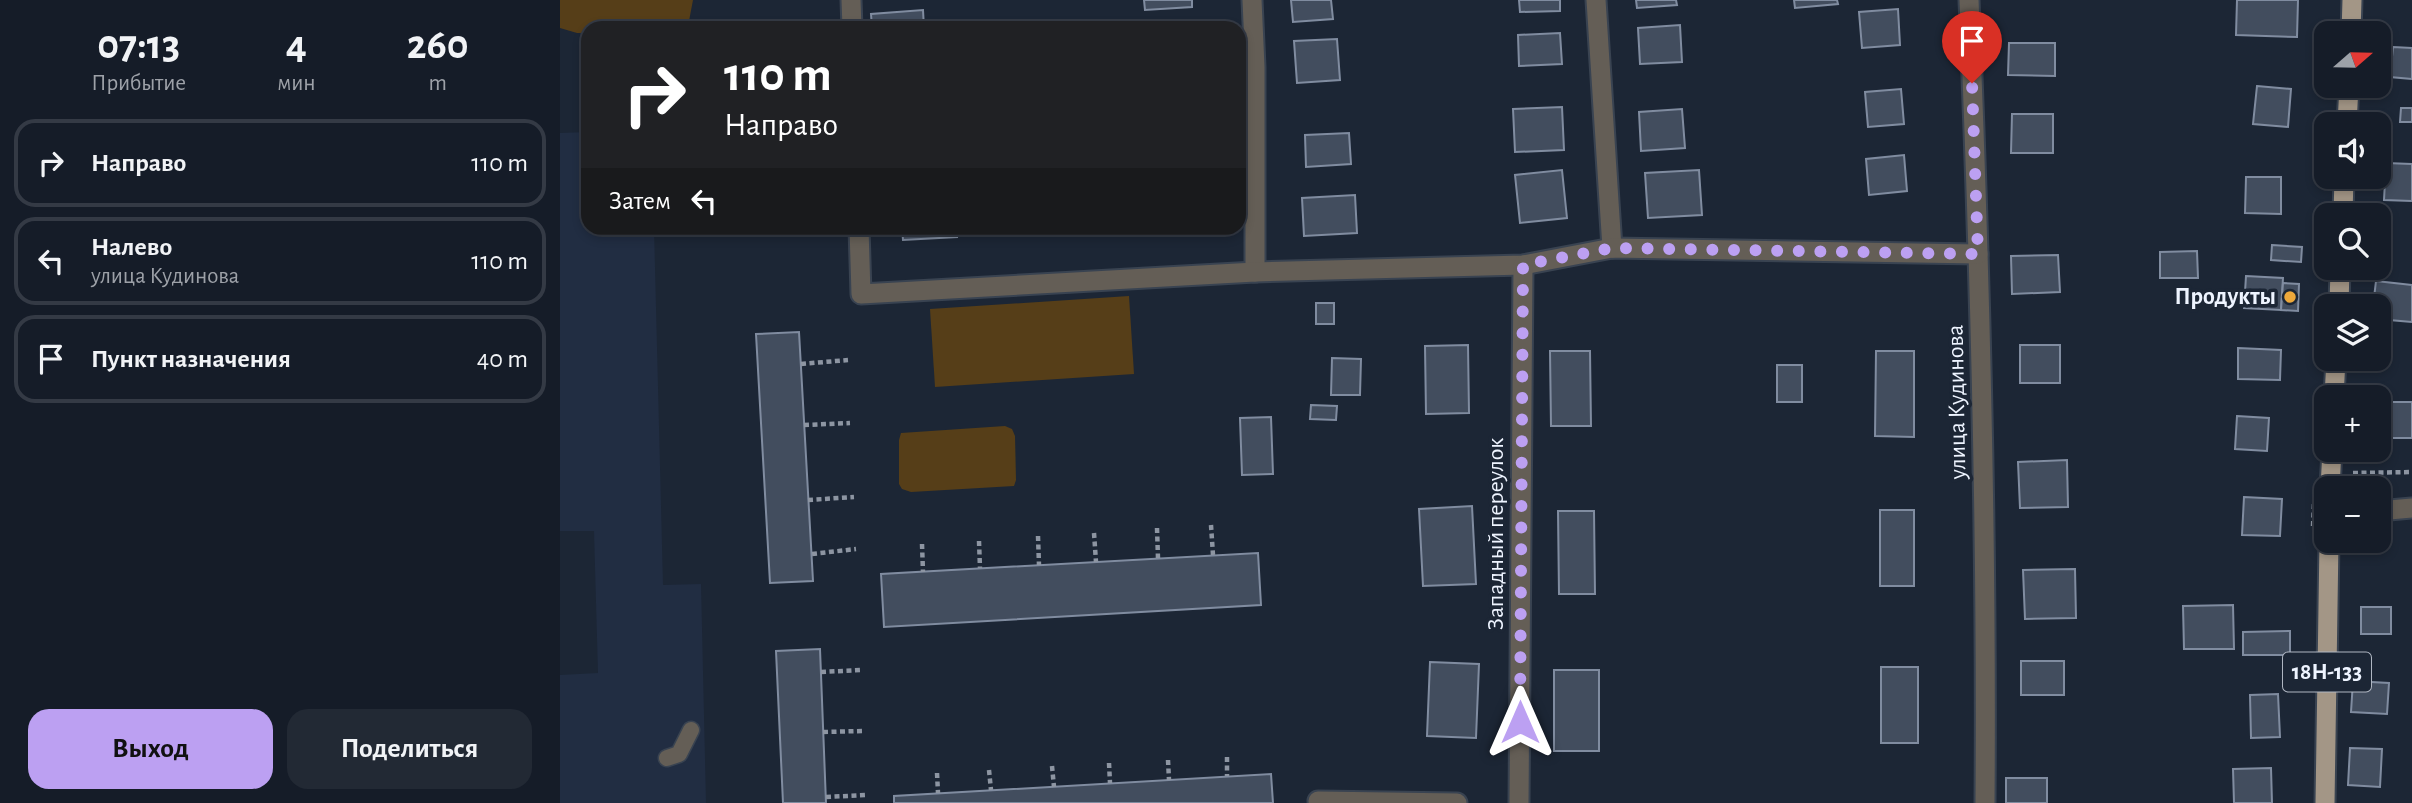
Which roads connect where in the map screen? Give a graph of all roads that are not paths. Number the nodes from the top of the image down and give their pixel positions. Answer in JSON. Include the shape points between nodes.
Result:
{"nodes":[{"id":1,"x":851,"y":0,"type":"edge"},
{"id":2,"x":1252,"y":0,"type":"edge"},
{"id":3,"x":1596,"y":0,"type":"edge"},
{"id":4,"x":1969,"y":0,"type":"edge"},
{"id":5,"x":2353,"y":0,"type":"edge"},
{"id":6,"x":852,"y":21,"type":"edge"},
{"id":7,"x":2352,"y":21,"type":"edge"},
{"id":8,"x":859,"y":235,"type":"edge"},
{"id":9,"x":1612,"y":248,"type":"junction"},
{"id":10,"x":1978,"y":254,"type":"junction"},
{"id":11,"x":1523,"y":265,"type":"junction"},
{"id":12,"x":1255,"y":272,"type":"junction"},
{"id":13,"x":2412,"y":508,"type":"edge"},
{"id":14,"x":2391,"y":510,"type":"edge"},
{"id":15,"x":2329,"y":553,"type":"edge"},
{"id":16,"x":691,"y":730,"type":"dead end"},
{"id":17,"x":667,"y":758,"type":"dead end"},
{"id":18,"x":1318,"y":801,"type":"dead end"},
{"id":19,"x":1457,"y":803,"type":"edge"},
{"id":20,"x":1519,"y":803,"type":"edge"},
{"id":21,"x":1985,"y":803,"type":"edge"},
{"id":22,"x":2325,"y":803,"type":"edge"}],
"edges":[{"from":1,"to":6,"type":"street"},
{"from":2,"to":12,"type":"street"},
{"from":3,"to":9,"type":"street"},
{"from":4,"to":10,"type":"street","name":"улица Кудинова"},
{"from":5,"to":7,"type":"main road"},
{"from":8,"to":12,"type":"street","via":[[861,294]]},
{"from":9,"to":10,"type":"street"},
{"from":9,"to":11,"type":"street"},
{"from":10,"to":21,"type":"street","name":"улица Кудинова","via":[[1987,642]]},
{"from":11,"to":12,"type":"street"},
{"from":11,"to":20,"type":"street","name":"Западный переулок"},
{"from":13,"to":14,"type":"street"},
{"from":15,"to":22,"type":"main road","number":"18Н-133"},
{"from":16,"to":17,"type":"lane","via":[[679,754]]},
{"from":18,"to":19,"type":"street"}]}
